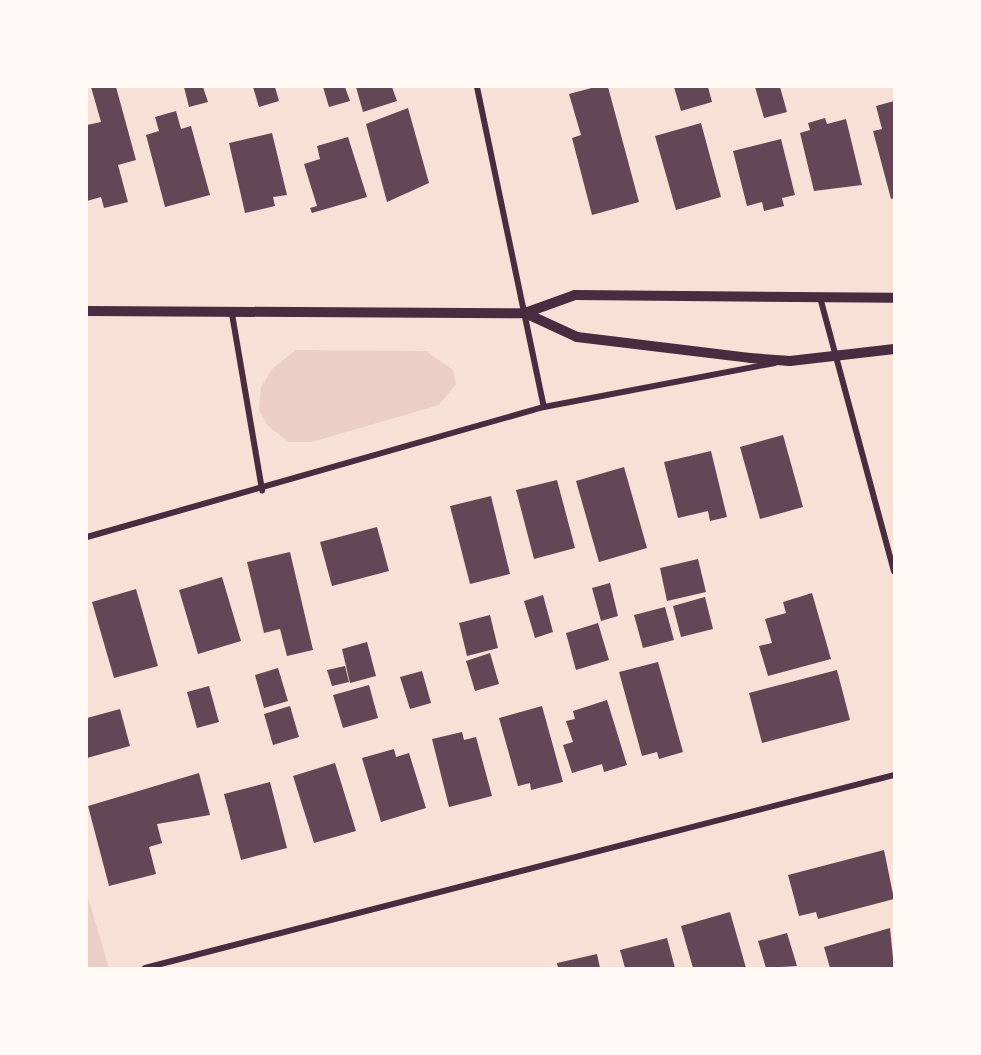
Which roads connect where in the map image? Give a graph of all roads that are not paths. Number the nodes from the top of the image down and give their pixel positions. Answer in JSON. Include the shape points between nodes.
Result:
{"nodes":[{"id":1,"x":477,"y":87,"type":"edge"},
{"id":2,"x":894,"y":298,"type":"edge"},
{"id":3,"x":821,"y":301,"type":"junction"},
{"id":4,"x":87,"y":311,"type":"edge"},
{"id":5,"x":525,"y":313,"type":"junction"},
{"id":6,"x":232,"y":314,"type":"junction"},
{"id":7,"x":894,"y":349,"type":"edge"},
{"id":8,"x":834,"y":353,"type":"junction"},
{"id":9,"x":790,"y":360,"type":"junction"},
{"id":10,"x":544,"y":406,"type":"junction"},
{"id":11,"x":262,"y":490,"type":"junction"},
{"id":12,"x":87,"y":537,"type":"edge"},
{"id":13,"x":894,"y":571,"type":"edge"},
{"id":14,"x":894,"y":776,"type":"edge"},
{"id":15,"x":145,"y":968,"type":"edge"}],
"edges":[{"from":1,"to":5,"type":"street"},
{"from":2,"to":3,"type":"street"},
{"from":3,"to":5,"type":"street","via":[[575,295]]},
{"from":3,"to":8,"type":"street"},
{"from":4,"to":6,"type":"street"},
{"from":5,"to":6,"type":"street"},
{"from":5,"to":9,"type":"street","via":[[577,337]]},
{"from":5,"to":10,"type":"street"},
{"from":6,"to":11,"type":"street"},
{"from":7,"to":8,"type":"street"},
{"from":8,"to":9,"type":"street"},
{"from":8,"to":13,"type":"street"},
{"from":9,"to":10,"type":"street"},
{"from":10,"to":11,"type":"street"},
{"from":11,"to":12,"type":"street"},
{"from":14,"to":15,"type":"street"}]}
